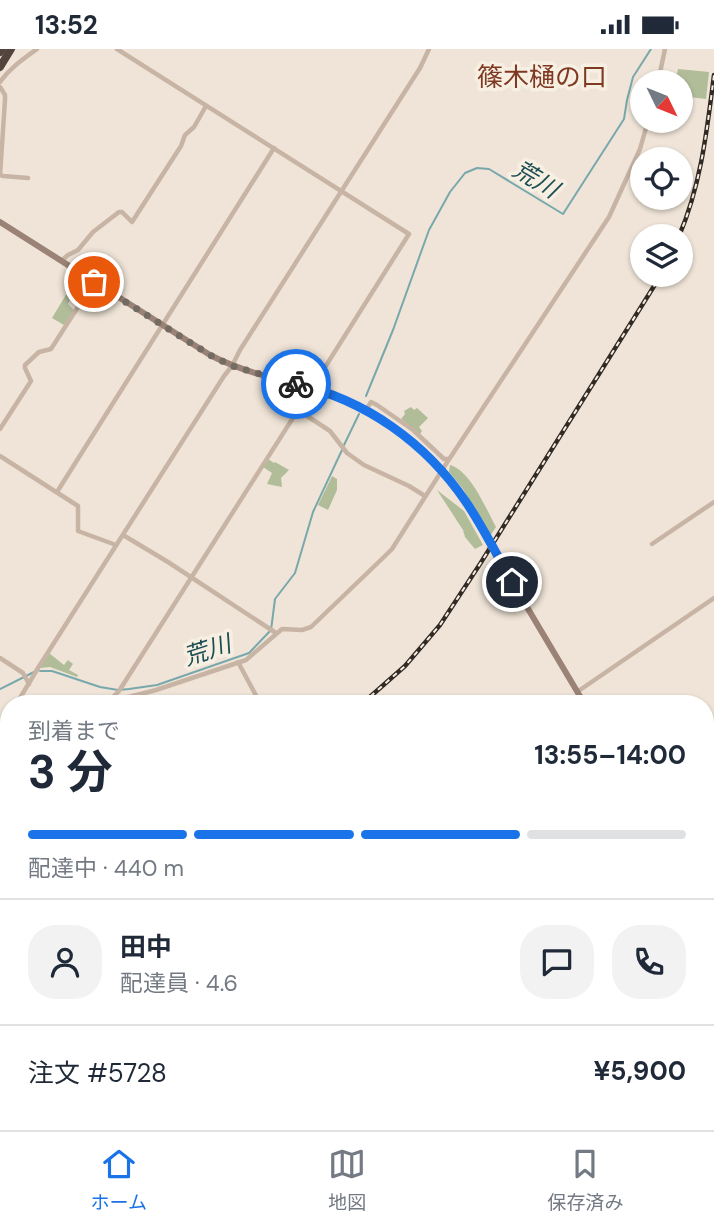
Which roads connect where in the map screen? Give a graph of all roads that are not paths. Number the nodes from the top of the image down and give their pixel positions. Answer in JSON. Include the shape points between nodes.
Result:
{"nodes":[{"id":1,"x":11,"y":49,"type":"edge"},
{"id":2,"x":37,"y":49,"type":"edge"},
{"id":3,"x":117,"y":49,"type":"edge"},
{"id":4,"x":429,"y":49,"type":"edge"},
{"id":5,"x":665,"y":49,"type":"edge"},
{"id":6,"x":0,"y":67,"type":"edge"},
{"id":7,"x":661,"y":70,"type":"edge"},
{"id":8,"x":0,"y":82,"type":"edge"},
{"id":9,"x":0,"y":87,"type":"edge"},
{"id":10,"x":206,"y":106,"type":"junction"},
{"id":11,"x":645,"y":133,"type":"edge"},
{"id":12,"x":274,"y":148,"type":"junction"},
{"id":13,"x":0,"y":151,"type":"edge"},
{"id":14,"x":28,"y":178,"type":"dead end"},
{"id":15,"x":341,"y":191,"type":"junction"},
{"id":16,"x":0,"y":222,"type":"edge"},
{"id":17,"x":61,"y":261,"type":"junction"},
{"id":18,"x":94,"y":282,"type":"junction"},
{"id":19,"x":162,"y":324,"type":"junction"},
{"id":20,"x":232,"y":366,"type":"junction"},
{"id":21,"x":312,"y":387,"type":"junction"},
{"id":22,"x":298,"y":409,"type":"junction"},
{"id":23,"x":366,"y":410,"type":"junction"},
{"id":24,"x":0,"y":429,"type":"edge"},
{"id":25,"x":0,"y":456,"type":"edge"},
{"id":26,"x":449,"y":459,"type":"junction"},
{"id":27,"x":57,"y":492,"type":"junction"},
{"id":28,"x":425,"y":496,"type":"junction"},
{"id":29,"x":714,"y":502,"type":"edge"},
{"id":30,"x":123,"y":535,"type":"junction"},
{"id":31,"x":652,"y":544,"type":"dead end"},
{"id":32,"x":116,"y":545,"type":"junction"},
{"id":33,"x":191,"y":577,"type":"junction"},
{"id":34,"x":714,"y":598,"type":"edge"},
{"id":35,"x":273,"y":630,"type":"junction"},
{"id":36,"x":0,"y":658,"type":"edge"},
{"id":37,"x":239,"y":662,"type":"junction"},
{"id":38,"x":27,"y":679,"type":"junction"},
{"id":39,"x":577,"y":693,"type":"joint"},
{"id":40,"x":20,"y":695,"type":"edge"},
{"id":41,"x":115,"y":695,"type":"edge"},
{"id":42,"x":137,"y":695,"type":"edge"},
{"id":43,"x":256,"y":695,"type":"edge"}],
"edges":[{"from":1,"to":6,"type":"highway"},
{"from":2,"to":8,"type":"street"},
{"from":3,"to":10,"type":"street"},
{"from":4,"to":15,"type":"street"},
{"from":5,"to":7,"type":"street"},
{"from":9,"to":13,"type":"street","via":[[5,95]]},
{"from":10,"to":12,"type":"street"},
{"from":10,"to":17,"type":"street","via":[[132,222],[119,212]]},
{"from":11,"to":26,"type":"street","via":[[609,217]]},
{"from":12,"to":15,"type":"street"},
{"from":12,"to":19,"type":"street"},
{"from":13,"to":14,"type":"street","via":[[0,174]]},
{"from":15,"to":20,"type":"street"},
{"from":15,"to":21,"type":"street","via":[[409,234]]},
{"from":16,"to":17,"type":"street"},
{"from":17,"to":18,"type":"street"},
{"from":18,"to":19,"type":"street"},
{"from":18,"to":24,"type":"street","via":[[51,349],[39,352],[25,365],[31,381]]},
{"from":19,"to":20,"type":"street"},
{"from":19,"to":27,"type":"street"},
{"from":20,"to":21,"type":"street"},
{"from":20,"to":30,"type":"street"},
{"from":21,"to":22,"type":"street"},
{"from":21,"to":23,"type":"street"},
{"from":22,"to":28,"type":"street","via":[[330,431],[344,450],[364,465]]},
{"from":22,"to":33,"type":"street"},
{"from":23,"to":26,"type":"street","via":[[371,403],[377,405]]},
{"from":23,"to":39,"type":"street","bridge":true,"via":[[408,437],[467,503]]},
{"from":25,"to":27,"type":"street"},
{"from":26,"to":28,"type":"street"},
{"from":27,"to":32,"type":"street","via":[[78,506],[78,531]]},
{"from":28,"to":35,"type":"street","via":[[392,549],[317,621],[307,629]]},
{"from":29,"to":31,"type":"street"},
{"from":30,"to":32,"type":"street"},
{"from":30,"to":33,"type":"street"},
{"from":32,"to":38,"type":"street","via":[[34,675]]},
{"from":33,"to":35,"type":"street"},
{"from":33,"to":41,"type":"street"},
{"from":34,"to":39,"type":"street"},
{"from":35,"to":37,"type":"street"},
{"from":36,"to":38,"type":"street"},
{"from":37,"to":42,"type":"street"},
{"from":37,"to":43,"type":"street"},
{"from":38,"to":40,"type":"street"}]}
